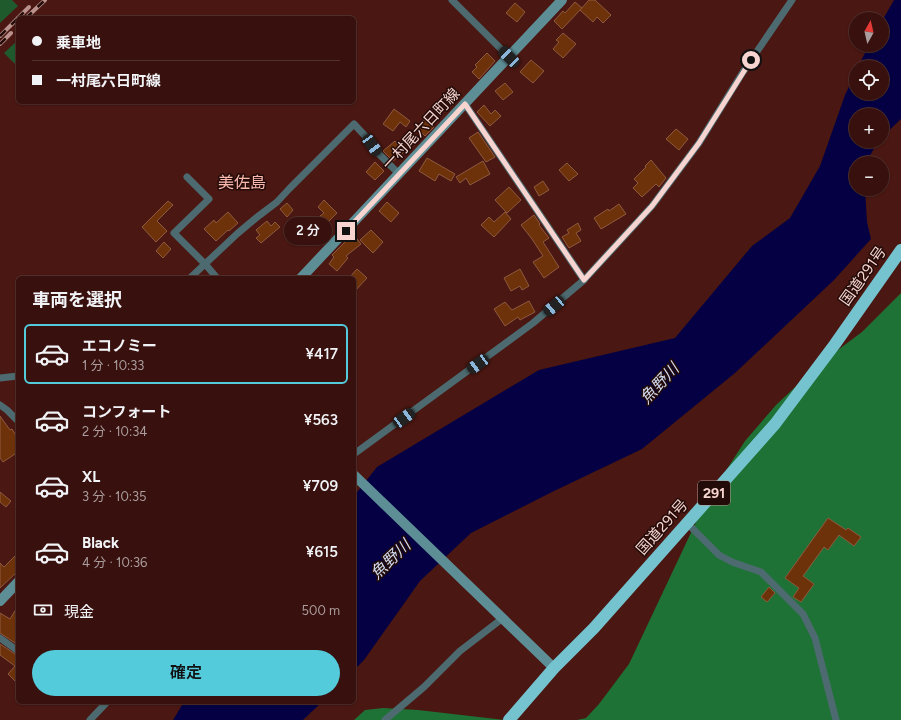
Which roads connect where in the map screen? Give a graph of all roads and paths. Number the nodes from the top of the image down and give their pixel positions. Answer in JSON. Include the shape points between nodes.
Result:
{"nodes":[{"id":1,"x":452,"y":0,"type":"edge"},
{"id":2,"x":562,"y":0,"type":"edge"},
{"id":3,"x":792,"y":0,"type":"edge"},
{"id":4,"x":509,"y":57,"type":"junction"},
{"id":5,"x":465,"y":104,"type":"junction"},
{"id":6,"x":399,"y":174,"type":"junction"},
{"id":7,"x":187,"y":177,"type":"dead end"},
{"id":8,"x":901,"y":250,"type":"edge"},
{"id":9,"x":206,"y":265,"type":"junction"},
{"id":10,"x":192,"y":276,"type":"edge"},
{"id":11,"x":214,"y":276,"type":"edge"},
{"id":12,"x":304,"y":276,"type":"edge"},
{"id":13,"x":584,"y":280,"type":"junction"},
{"id":14,"x":16,"y":376,"type":"edge"},
{"id":15,"x":0,"y":378,"type":"edge"},
{"id":16,"x":0,"y":405,"type":"edge"},
{"id":17,"x":16,"y":419,"type":"edge"},
{"id":18,"x":356,"y":453,"type":"edge"},
{"id":19,"x":356,"y":477,"type":"edge"},
{"id":20,"x":687,"y":523,"type":"junction"},
{"id":21,"x":16,"y":584,"type":"edge"},
{"id":22,"x":0,"y":601,"type":"edge"},
{"id":23,"x":503,"y":618,"type":"junction"},
{"id":24,"x":0,"y":638,"type":"edge"},
{"id":25,"x":16,"y":650,"type":"edge"},
{"id":26,"x":554,"y":668,"type":"junction"},
{"id":27,"x":105,"y":704,"type":"edge"},
{"id":28,"x":90,"y":720,"type":"edge"},
{"id":29,"x":385,"y":720,"type":"edge"},
{"id":30,"x":509,"y":720,"type":"edge"},
{"id":31,"x":836,"y":720,"type":"edge"}],
"edges":[{"from":1,"to":4,"type":"street"},
{"from":2,"to":4,"type":"main road","name":"一村尾六日町線"},
{"from":3,"to":13,"type":"street","via":[[699,143],[652,206]]},
{"from":4,"to":5,"type":"main road","name":"一村尾六日町線"},
{"from":5,"to":6,"type":"main road","name":"一村尾六日町線"},
{"from":5,"to":13,"type":"street"},
{"from":6,"to":9,"type":"street","via":[[354,124],[277,202],[238,233]]},
{"from":6,"to":12,"type":"main road","name":"一村尾六日町線"},
{"from":7,"to":9,"type":"street","via":[[209,199],[174,233]]},
{"from":8,"to":20,"type":"highway","name":"国道291号","number":"291","via":[[775,424]]},
{"from":9,"to":10,"type":"street"},
{"from":9,"to":11,"type":"street"},
{"from":13,"to":18,"type":"street","via":[[533,323]]},
{"from":14,"to":15,"type":"street"},
{"from":16,"to":17,"type":"street"},
{"from":19,"to":23,"type":"main road"},
{"from":20,"to":26,"type":"highway","name":"国道291号","number":"291","via":[[594,628]]},
{"from":20,"to":31,"type":"street","via":[[719,555],[761,572],[804,614],[815,638]]},
{"from":21,"to":22,"type":"main road"},
{"from":23,"to":26,"type":"main road"},
{"from":23,"to":29,"type":"street","via":[[460,651],[424,688]]},
{"from":24,"to":25,"type":"street"},
{"from":26,"to":30,"type":"highway","name":"国道291号","number":"291"},
{"from":27,"to":28,"type":"street"}]}
